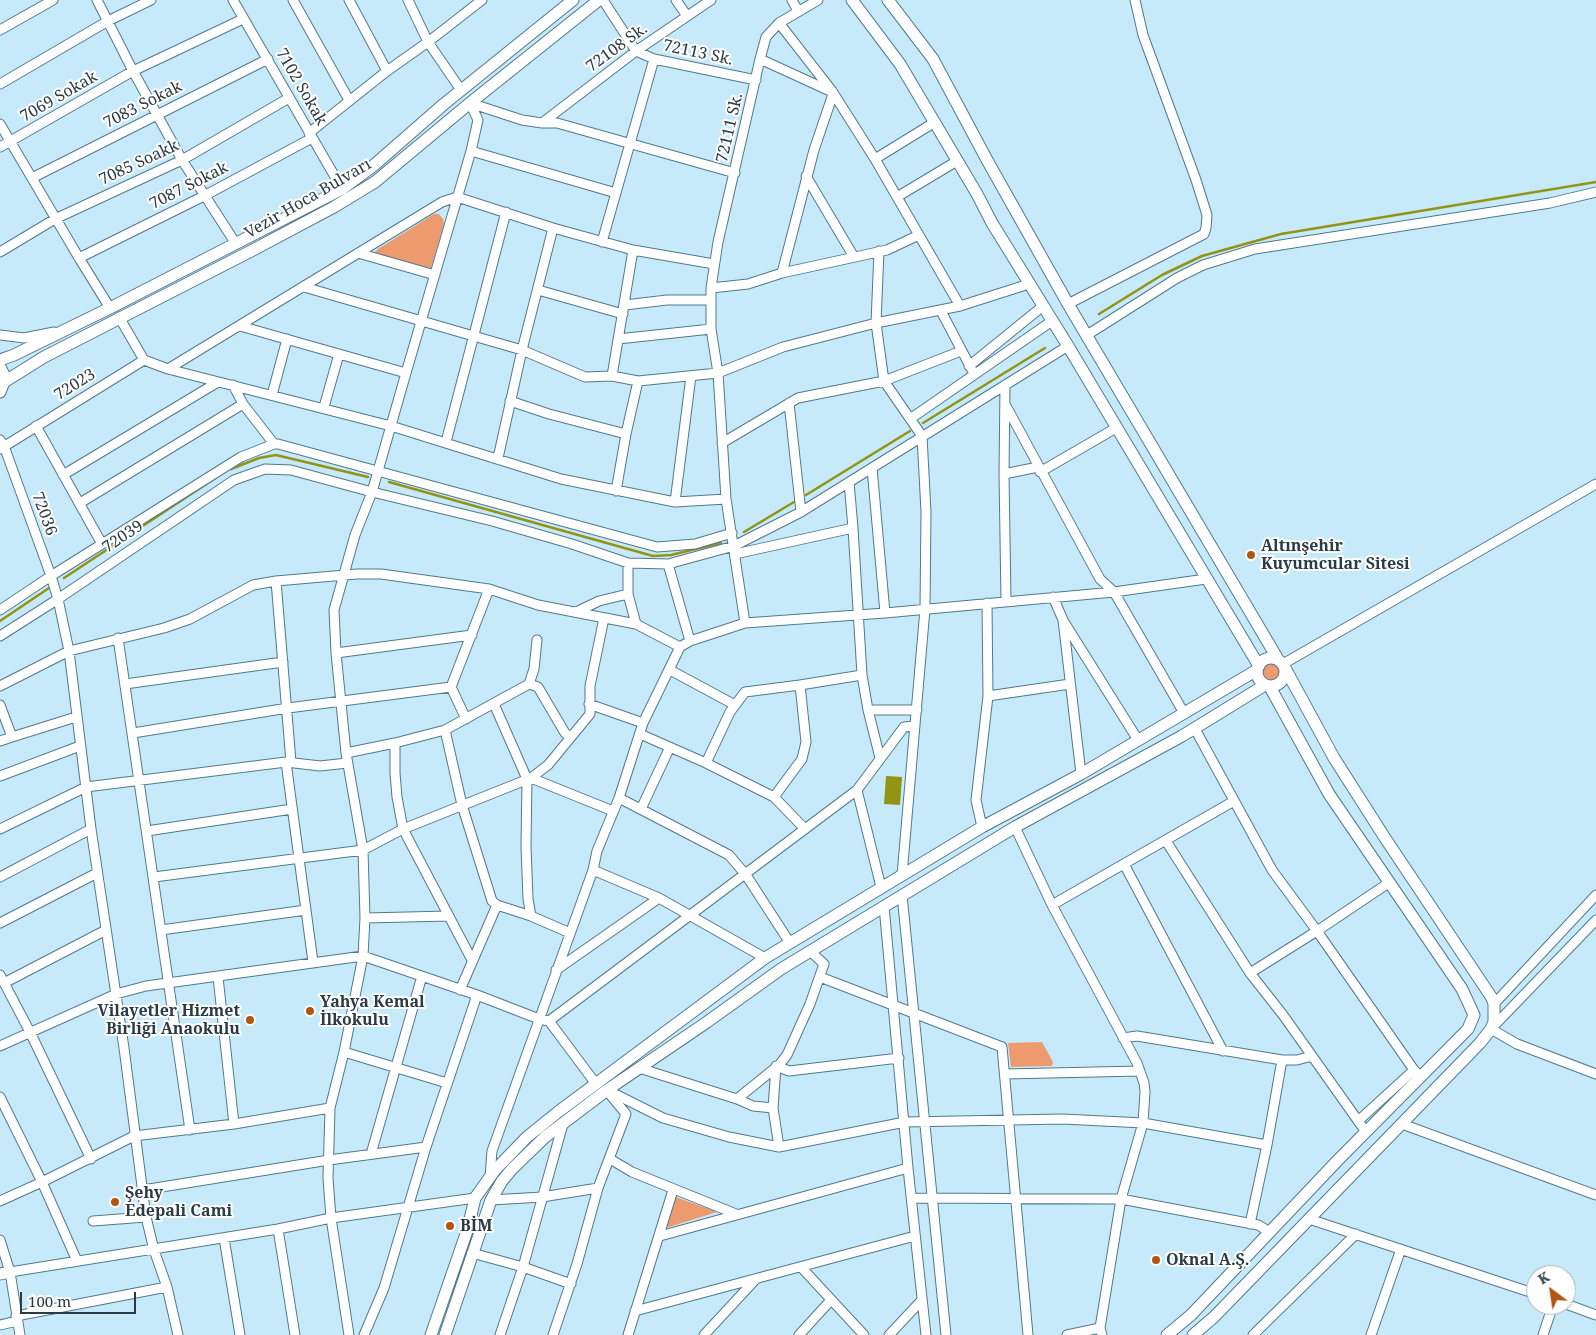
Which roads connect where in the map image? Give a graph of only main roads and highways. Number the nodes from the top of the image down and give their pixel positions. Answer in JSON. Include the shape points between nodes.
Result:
{"nodes":[{"id":1,"x":573,"y":0,"type":"edge"},
{"id":2,"x":601,"y":0,"type":"edge"},
{"id":3,"x":852,"y":0,"type":"edge"},
{"id":4,"x":888,"y":0,"type":"edge"},
{"id":5,"x":0,"y":360,"type":"edge"},
{"id":6,"x":0,"y":367,"type":"edge"},
{"id":7,"x":2,"y":387,"type":"edge"},
{"id":8,"x":1249,"y":650,"type":"junction"},
{"id":9,"x":1282,"y":664,"type":"junction"},
{"id":10,"x":1258,"y":668,"type":"junction"},
{"id":11,"x":1244,"y":677,"type":"junction"},
{"id":12,"x":1268,"y":686,"type":"junction"},
{"id":13,"x":1252,"y":693,"type":"junction"},
{"id":14,"x":1276,"y":699,"type":"junction"},
{"id":15,"x":431,"y":1335,"type":"edge"},
{"id":16,"x":445,"y":1335,"type":"edge"},
{"id":17,"x":1168,"y":1335,"type":"edge"},
{"id":18,"x":1194,"y":1335,"type":"edge"}],
"edges":[{"from":1,"to":5,"type":"main road","name":"Vezir Hoca Bulvarı","via":[[342,189],[110,308]]},
{"from":2,"to":7,"type":"main road","name":"Vezir Hoca Bulvarı","via":[[375,182],[242,256],[44,357]]},
{"from":3,"to":8,"type":"main road","via":[[900,64]]},
{"from":4,"to":9,"type":"main road","via":[[933,59],[1068,304]]},
{"from":6,"to":7,"type":"main road","via":[[4,375]]},
{"from":8,"to":10,"type":"main road"},
{"from":8,"to":11,"type":"main road","via":[[1251,667]]},
{"from":9,"to":10,"type":"main road","via":[[1270,658]]},
{"from":9,"to":12,"type":"main road","via":[[1285,678],[1274,686]]},
{"from":9,"to":18,"type":"main road","via":[[1334,758],[1494,1004],[1494,1022],[1480,1043]]},
{"from":10,"to":11,"type":"main road"},
{"from":10,"to":12,"type":"main road","via":[[1259,679]]},
{"from":11,"to":15,"type":"main road","via":[[1082,774],[982,827],[765,958],[527,1137],[495,1170],[475,1198],[468,1228]]},
{"from":12,"to":13,"type":"main road"},
{"from":12,"to":14,"type":"main road"},
{"from":13,"to":14,"type":"main road","via":[[1262,692]]},
{"from":13,"to":16,"type":"main road","via":[[1195,729],[1015,827],[781,969],[563,1124],[527,1153],[502,1181],[491,1200]]},
{"from":14,"to":17,"type":"main road","via":[[1329,794],[1462,989],[1474,1014],[1468,1029],[1417,1073],[1366,1132],[1192,1316]]}]}
